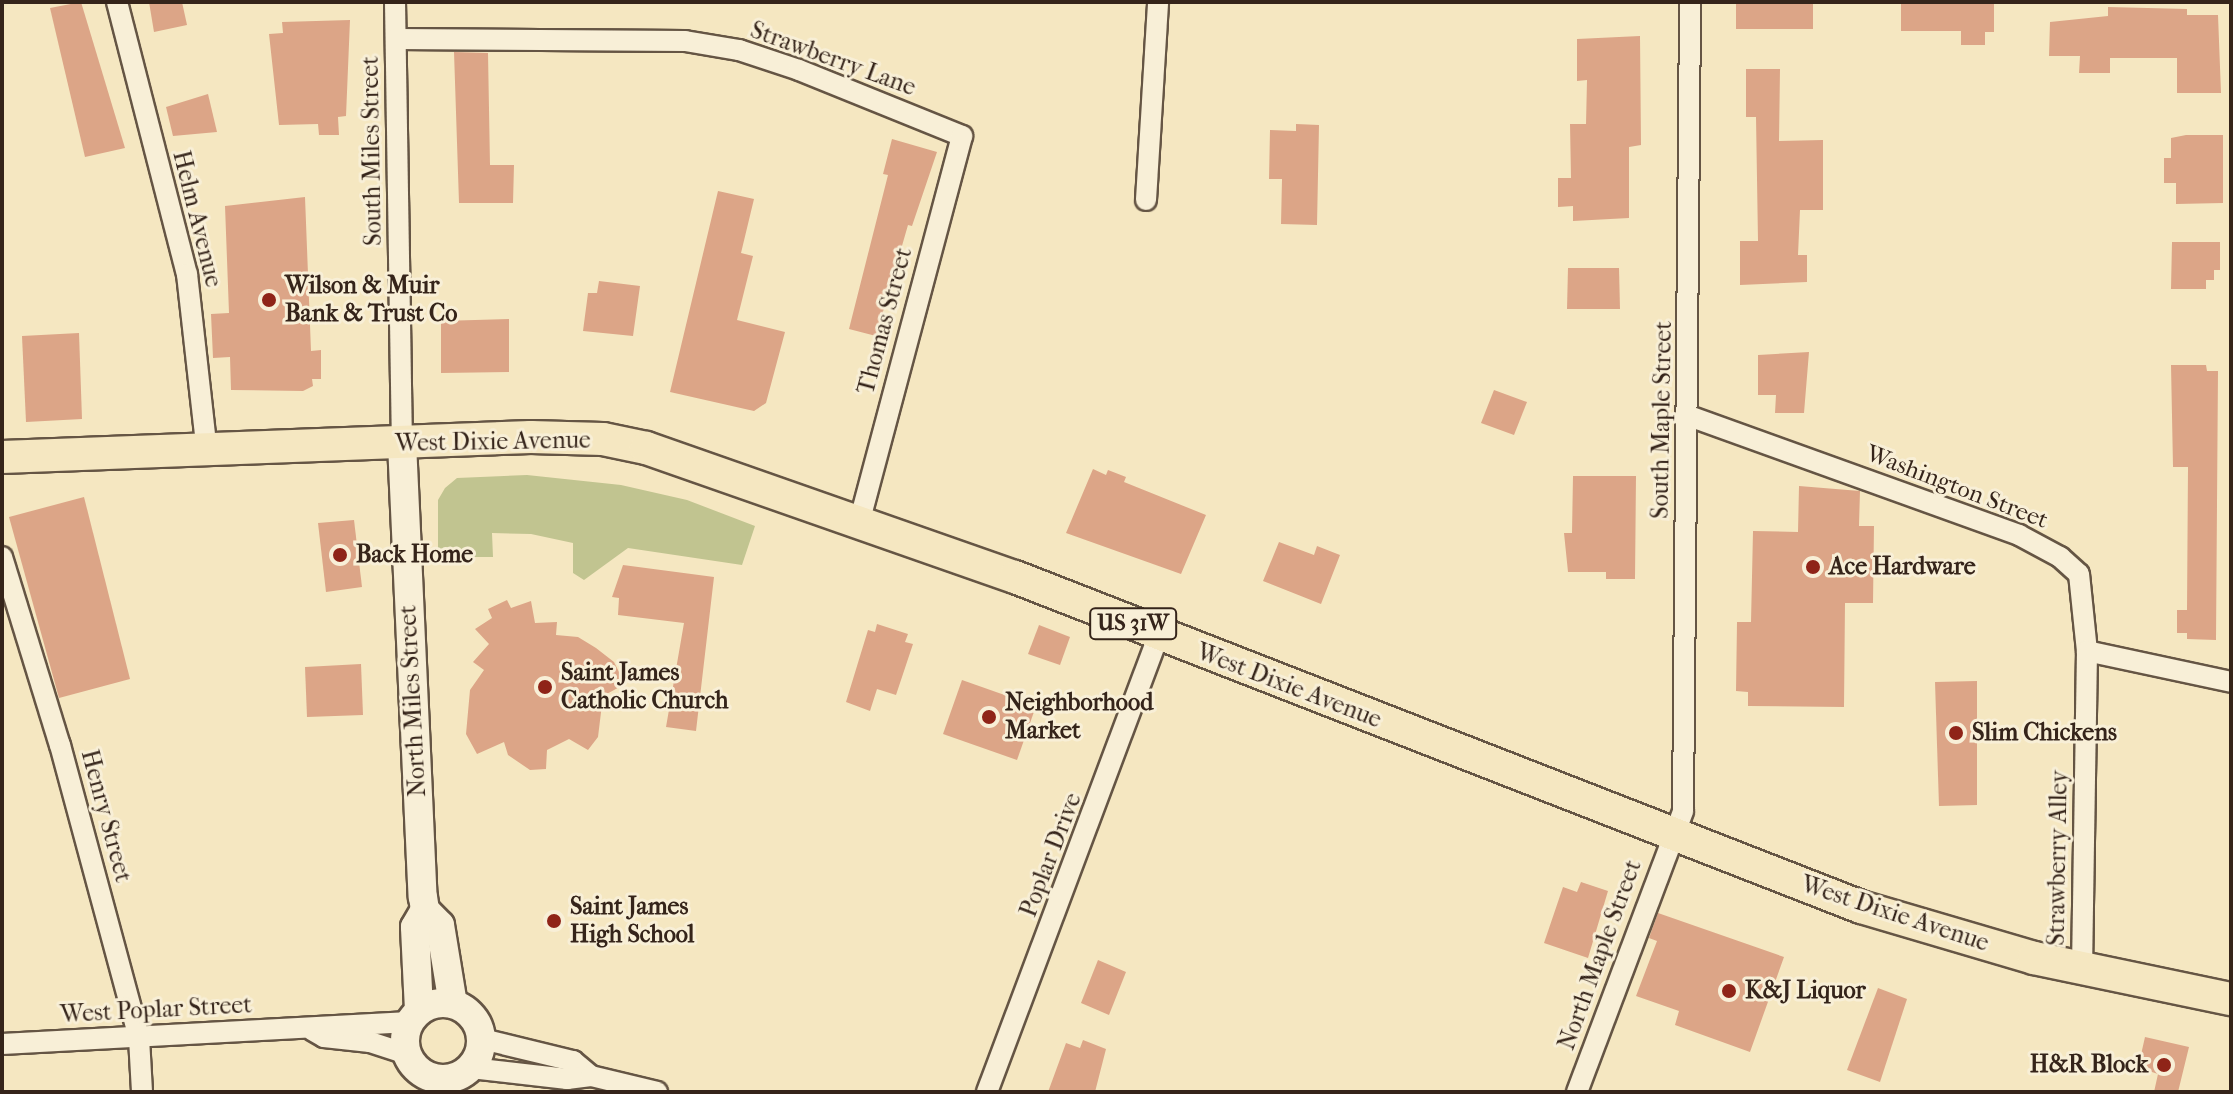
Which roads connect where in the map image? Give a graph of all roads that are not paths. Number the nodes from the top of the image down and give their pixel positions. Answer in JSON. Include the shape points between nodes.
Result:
{"nodes":[{"id":1,"x":117,"y":2,"type":"edge"},
{"id":2,"x":395,"y":2,"type":"edge"},
{"id":3,"x":1158,"y":2,"type":"edge"},
{"id":4,"x":1690,"y":2,"type":"edge"},
{"id":5,"x":396,"y":39,"type":"junction"},
{"id":6,"x":962,"y":136,"type":"joint"},
{"id":7,"x":1146,"y":200,"type":"dead end"},
{"id":8,"x":1689,"y":416,"type":"junction"},
{"id":9,"x":402,"y":443,"type":"junction"},
{"id":10,"x":207,"y":451,"type":"junction"},
{"id":11,"x":2,"y":457,"type":"edge"},
{"id":12,"x":860,"y":520,"type":"junction"},
{"id":13,"x":2,"y":557,"type":"edge"},
{"id":14,"x":1159,"y":635,"type":"junction"},
{"id":15,"x":2087,"y":651,"type":"junction"},
{"id":16,"x":2231,"y":682,"type":"edge"},
{"id":17,"x":1673,"y":837,"type":"junction"},
{"id":18,"x":425,"y":910,"type":"junction"},
{"id":19,"x":2082,"y":969,"type":"junction"},
{"id":20,"x":2231,"y":999,"type":"edge"},
{"id":21,"x":453,"y":1004,"type":"junction"},
{"id":22,"x":414,"y":1016,"type":"junction"},
{"id":23,"x":312,"y":1030,"type":"junction"},
{"id":24,"x":139,"y":1038,"type":"junction"},
{"id":25,"x":482,"y":1039,"type":"junction"},
{"id":26,"x":2,"y":1044,"type":"edge"},
{"id":27,"x":414,"y":1072,"type":"edge"},
{"id":28,"x":591,"y":1076,"type":"junction"},
{"id":29,"x":460,"y":1079,"type":"edge"},
{"id":30,"x":142,"y":1092,"type":"edge"},
{"id":31,"x":657,"y":1092,"type":"edge"},
{"id":32,"x":987,"y":1092,"type":"edge"},
{"id":33,"x":1577,"y":1092,"type":"edge"}],
"edges":[{"from":1,"to":10,"type":"street","name":"Helm Avenue","via":[[187,274]]},
{"from":2,"to":5,"type":"street","name":"South Miles Street"},
{"from":3,"to":7,"type":"street"},
{"from":4,"to":8,"type":"street","name":"South Maple Street"},
{"from":5,"to":6,"type":"street","name":"Strawberry Lane","via":[[622,37],[739,50]]},
{"from":5,"to":9,"type":"street","name":"South Miles Street"},
{"from":6,"to":12,"type":"street","name":"Thomas Street"},
{"from":8,"to":15,"type":"street","name":"Washington Street","via":[[2019,535],[2060,557],[2084,585]]},
{"from":8,"to":17,"type":"street","name":"South Maple Street","via":[[1683,811]]},
{"from":9,"to":10,"type":"main road","name":"West Dixie Avenue","number":"US 31W"},
{"from":9,"to":12,"type":"main road","name":"West Dixie Avenue","number":"US 31W","via":[[603,439],[689,460]]},
{"from":9,"to":18,"type":"main road","name":"North Miles Street"},
{"from":10,"to":11,"type":"main road","name":"West Dixie Avenue","number":"US 31W"},
{"from":12,"to":14,"type":"main road","name":"West Dixie Avenue","number":"US 31W"},
{"from":13,"to":24,"type":"street","name":"Henry Street","via":[[60,745]]},
{"from":14,"to":17,"type":"main road","name":"West Dixie Avenue","number":"US 31W"},
{"from":14,"to":32,"type":"street","name":"Poplar Drive"},
{"from":15,"to":16,"type":"street"},
{"from":15,"to":19,"type":"street","name":"Strawberry Alley"},
{"from":17,"to":19,"type":"main road","name":"West Dixie Avenue","number":"US 31W","via":[[1861,907]]},
{"from":17,"to":33,"type":"street","name":"North Maple Street"},
{"from":18,"to":21,"type":"main road","name":"North Miles Street","via":[[440,925]]},
{"from":18,"to":22,"type":"main road","name":"North Miles Street","via":[[415,927]]},
{"from":19,"to":20,"type":"main road","name":"West Dixie Avenue","number":"US 31W"},
{"from":21,"to":22,"type":"main road"},
{"from":21,"to":25,"type":"main road","via":[[473,1017]]},
{"from":22,"to":23,"type":"street","name":"West Poplar Street"},
{"from":22,"to":27,"type":"main road"},
{"from":23,"to":24,"type":"street","name":"West Poplar Street"},
{"from":23,"to":27,"type":"street","name":"West Poplar Street","via":[[324,1037],[370,1042]]},
{"from":24,"to":26,"type":"street","name":"West Poplar Street"},
{"from":24,"to":30,"type":"street","name":"Henry Street"},
{"from":25,"to":28,"type":"street","via":[[573,1061]]},
{"from":25,"to":29,"type":"main road"},
{"from":27,"to":29,"type":"main road"},
{"from":28,"to":29,"type":"street"},
{"from":28,"to":31,"type":"street"}]}
